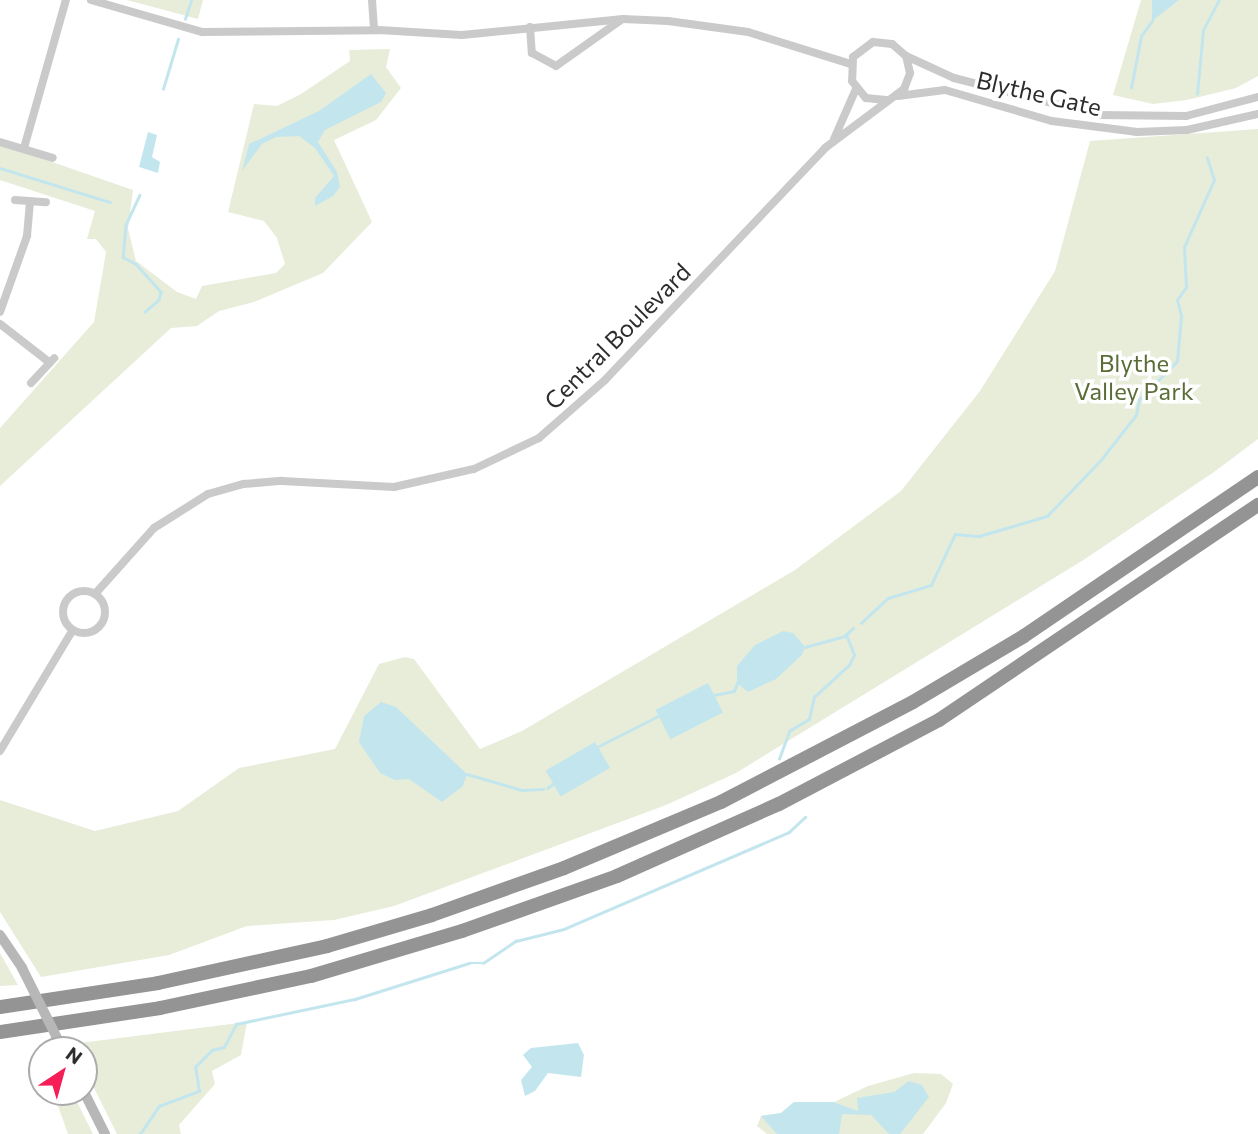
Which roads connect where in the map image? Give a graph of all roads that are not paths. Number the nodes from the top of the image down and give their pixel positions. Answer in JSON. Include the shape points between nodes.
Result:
{"nodes":[{"id":1,"x":66,"y":0,"type":"edge"},
{"id":2,"x":91,"y":0,"type":"edge"},
{"id":3,"x":372,"y":0,"type":"edge"},
{"id":4,"x":624,"y":19,"type":"junction"},
{"id":5,"x":530,"y":27,"type":"junction"},
{"id":6,"x":374,"y":30,"type":"junction"},
{"id":7,"x":906,"y":56,"type":"junction"},
{"id":8,"x":851,"y":64,"type":"junction"},
{"id":9,"x":856,"y":89,"type":"junction"},
{"id":10,"x":895,"y":96,"type":"junction"},
{"id":11,"x":1258,"y":97,"type":"edge"},
{"id":12,"x":886,"y":100,"type":"junction"},
{"id":13,"x":1258,"y":114,"type":"edge"},
{"id":14,"x":0,"y":142,"type":"edge"},
{"id":15,"x":831,"y":144,"type":"junction"},
{"id":16,"x":24,"y":148,"type":"junction"},
{"id":17,"x":53,"y":158,"type":"dead end"},
{"id":18,"x":15,"y":200,"type":"dead end"},
{"id":19,"x":46,"y":202,"type":"dead end"},
{"id":20,"x":30,"y":204,"type":"junction"},
{"id":21,"x":0,"y":312,"type":"edge"},
{"id":22,"x":0,"y":324,"type":"edge"},
{"id":23,"x":30,"y":383,"type":"dead end"},
{"id":24,"x":1258,"y":477,"type":"edge"},
{"id":25,"x":1258,"y":505,"type":"edge"},
{"id":26,"x":1258,"y":512,"type":"edge"},
{"id":27,"x":1201,"y":544,"type":"junction"},
{"id":28,"x":95,"y":594,"type":"junction"},
{"id":29,"x":72,"y":631,"type":"junction"},
{"id":30,"x":0,"y":751,"type":"edge"},
{"id":31,"x":0,"y":935,"type":"edge"},
{"id":32,"x":0,"y":1007,"type":"edge"},
{"id":33,"x":0,"y":1032,"type":"edge"},
{"id":34,"x":56,"y":1036,"type":"edge"},
{"id":35,"x":91,"y":1106,"type":"edge"},
{"id":36,"x":105,"y":1134,"type":"edge"}],
"edges":[{"from":1,"to":16,"type":"street"},
{"from":2,"to":6,"type":"street","via":[[191,30]]},
{"from":3,"to":6,"type":"street"},
{"from":4,"to":5,"type":"street"},
{"from":4,"to":5,"type":"street","via":[[556,66],[532,53]]},
{"from":4,"to":8,"type":"street","via":[[748,32]]},
{"from":5,"to":6,"type":"street","via":[[462,35]]},
{"from":7,"to":8,"type":"street","via":[[892,44],[873,42],[857,51]]},
{"from":7,"to":10,"type":"street","via":[[908,81]]},
{"from":7,"to":11,"type":"street","name":"Blythe Gate","via":[[954,78],[1099,115],[1186,116]]},
{"from":8,"to":9,"type":"street"},
{"from":9,"to":12,"type":"street","via":[[866,98]]},
{"from":9,"to":15,"type":"street","via":[[845,122]]},
{"from":10,"to":12,"type":"street"},
{"from":10,"to":13,"type":"street","name":"Blythe Gate","via":[[946,90],[1052,121],[1137,132],[1187,130]]},
{"from":12,"to":15,"type":"street"},
{"from":14,"to":16,"type":"street"},
{"from":15,"to":28,"type":"street","name":"Central Boulevard","via":[[605,380],[539,438],[474,469],[408,485],[355,488],[282,481],[244,484],[208,494],[154,528]]},
{"from":16,"to":17,"type":"street"},
{"from":18,"to":20,"type":"street"},
{"from":19,"to":20,"type":"street"},
{"from":20,"to":21,"type":"street","via":[[27,236]]},
{"from":22,"to":23,"type":"street","via":[[51,360]]},
{"from":24,"to":32,"type":"highway","via":[[1024,636],[913,702],[812,757],[661,827],[480,898],[327,946],[158,983]]},
{"from":25,"to":27,"type":"highway"},
{"from":26,"to":27,"type":"highway"},
{"from":27,"to":33,"type":"highway","via":[[939,720],[779,804],[617,876],[462,931],[311,975],[160,1009]]},
{"from":28,"to":29,"type":"street","via":[[84,591],[67,600],[63,617]]},
{"from":28,"to":29,"type":"street","via":[[104,606],[103,622],[90,632]]},
{"from":29,"to":30,"type":"street"},
{"from":31,"to":34,"type":"street","bridge":true},
{"from":35,"to":36,"type":"street"}]}
